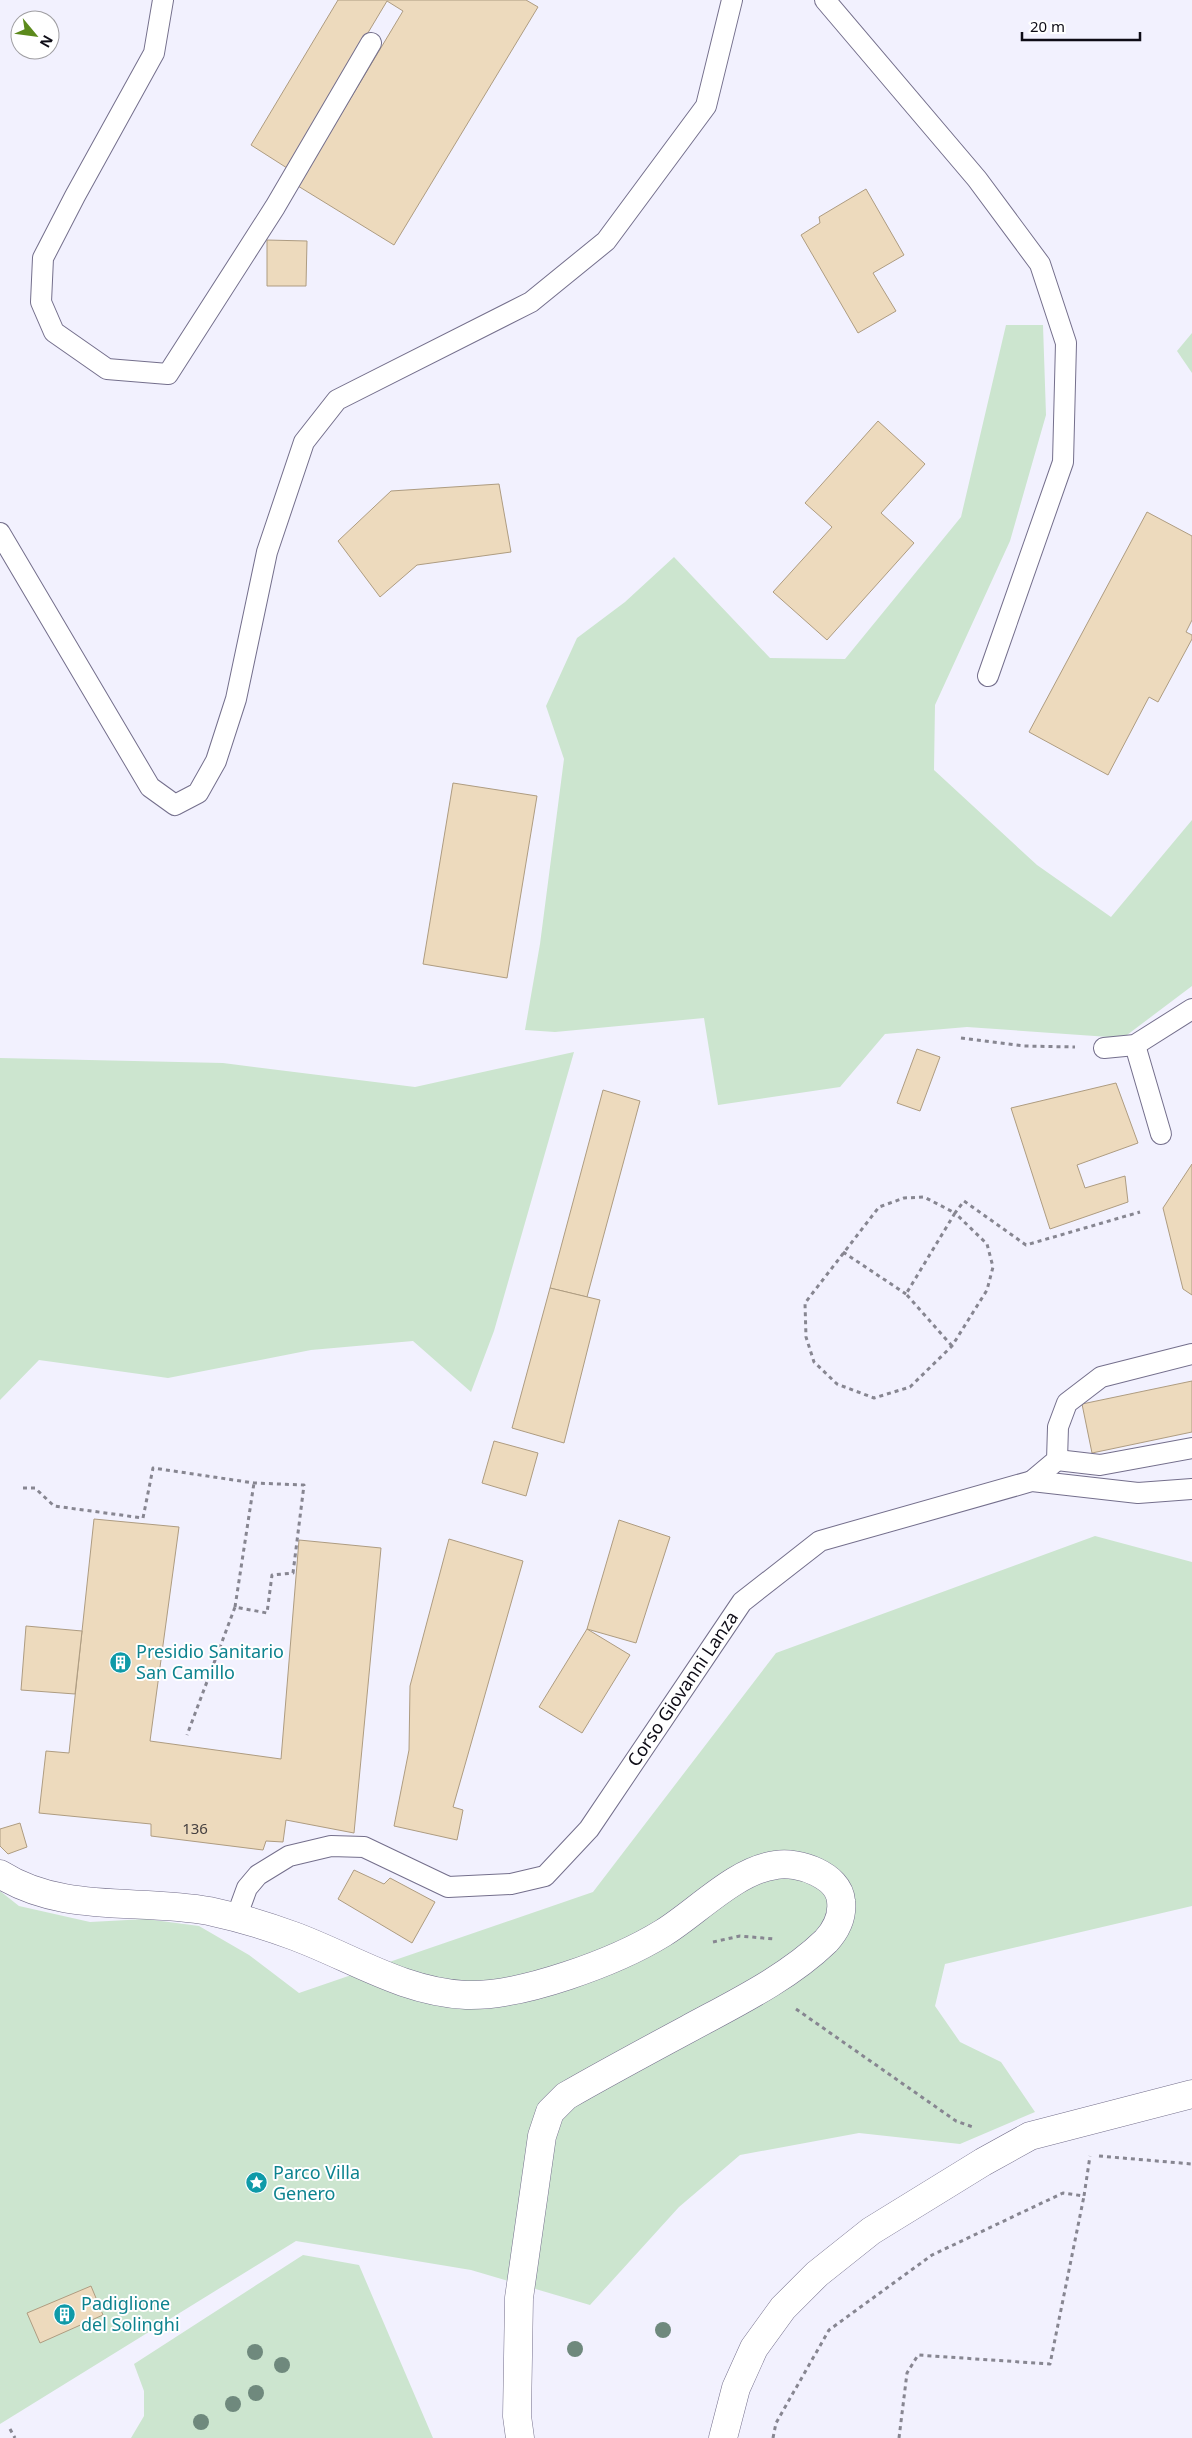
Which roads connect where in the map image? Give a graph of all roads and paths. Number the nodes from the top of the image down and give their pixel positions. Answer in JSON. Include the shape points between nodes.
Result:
{"nodes":[{"id":1,"x":163,"y":0,"type":"edge"},
{"id":2,"x":732,"y":0,"type":"edge"},
{"id":3,"x":825,"y":0,"type":"edge"},
{"id":4,"x":371,"y":43,"type":"dead end"},
{"id":5,"x":0,"y":532,"type":"edge"},
{"id":6,"x":988,"y":676,"type":"dead end"},
{"id":7,"x":1192,"y":1010,"type":"edge"},
{"id":8,"x":961,"y":1038,"type":"dead end"},
{"id":9,"x":1134,"y":1045,"type":"junction"},
{"id":10,"x":1104,"y":1048,"type":"joint"},
{"id":11,"x":1161,"y":1134,"type":"dead end"},
{"id":12,"x":955,"y":1212,"type":"junction"},
{"id":13,"x":1140,"y":1212,"type":"dead end"},
{"id":14,"x":843,"y":1252,"type":"junction"},
{"id":15,"x":906,"y":1294,"type":"junction"},
{"id":16,"x":952,"y":1346,"type":"junction"},
{"id":17,"x":1192,"y":1354,"type":"edge"},
{"id":18,"x":1192,"y":1448,"type":"edge"},
{"id":19,"x":1058,"y":1460,"type":"junction"},
{"id":20,"x":1032,"y":1481,"type":"junction"},
{"id":21,"x":254,"y":1483,"type":"junction"},
{"id":22,"x":23,"y":1488,"type":"dead end"},
{"id":23,"x":1192,"y":1489,"type":"edge"},
{"id":24,"x":235,"y":1607,"type":"junction"},
{"id":25,"x":187,"y":1735,"type":"dead end"},
{"id":26,"x":0,"y":1874,"type":"edge"},
{"id":27,"x":236,"y":1918,"type":"junction"},
{"id":28,"x":676,"y":1924,"type":"junction"},
{"id":29,"x":801,"y":1960,"type":"junction"},
{"id":30,"x":764,"y":1988,"type":"junction"},
{"id":31,"x":1192,"y":2094,"type":"edge"},
{"id":32,"x":977,"y":2127,"type":"dead end"},
{"id":33,"x":1192,"y":2164,"type":"edge"},
{"id":34,"x":1084,"y":2196,"type":"junction"},
{"id":35,"x":10,"y":2429,"type":"dead end"},
{"id":36,"x":15,"y":2438,"type":"edge"},
{"id":37,"x":520,"y":2438,"type":"edge"},
{"id":38,"x":723,"y":2438,"type":"edge"},
{"id":39,"x":773,"y":2438,"type":"edge"},
{"id":40,"x":899,"y":2438,"type":"edge"}],
"edges":[{"from":1,"to":4,"type":"lane","via":[[154,53],[43,258],[41,302],[54,332],[106,369],[168,374],[274,207]]},
{"from":2,"to":5,"type":"lane","via":[[706,106],[606,241],[531,302],[337,400],[304,442],[267,552],[236,699],[216,761],[198,793],[175,805],[150,786]]},
{"from":3,"to":6,"type":"lane","via":[[977,179],[1040,264],[1066,343],[1063,462]]},
{"from":7,"to":9,"type":"lane"},
{"from":8,"to":10,"type":"path","via":[[1024,1046]]},
{"from":9,"to":10,"type":"lane"},
{"from":9,"to":11,"type":"lane"},
{"from":12,"to":13,"type":"path","via":[[964,1200],[1026,1245]]},
{"from":12,"to":14,"type":"path","via":[[924,1197],[904,1198],[879,1207]]},
{"from":12,"to":15,"type":"path"},
{"from":12,"to":16,"type":"path","via":[[987,1244],[994,1267],[987,1290]]},
{"from":14,"to":15,"type":"path"},
{"from":14,"to":16,"type":"path","via":[[804,1303],[806,1337],[814,1362],[837,1384],[874,1398],[910,1387]]},
{"from":15,"to":16,"type":"path"},
{"from":17,"to":19,"type":"lane","via":[[1100,1377],[1067,1403],[1058,1427]]},
{"from":18,"to":19,"type":"lane","via":[[1100,1465]]},
{"from":19,"to":20,"type":"lane"},
{"from":20,"to":23,"type":"lane","name":"Corso Giovanni Lanza","via":[[1138,1493]]},
{"from":20,"to":27,"type":"lane","name":"Corso Giovanni Lanza","via":[[820,1541],[742,1602],[589,1829],[545,1876],[511,1884],[448,1887],[364,1847],[331,1846],[289,1856],[258,1875],[247,1888]]},
{"from":21,"to":22,"type":"path","via":[[153,1468],[143,1518],[54,1506],[35,1488]]},
{"from":21,"to":24,"type":"path"},
{"from":21,"to":24,"type":"path","via":[[304,1485],[293,1573],[272,1575],[267,1613]]},
{"from":24,"to":25,"type":"path"},
{"from":26,"to":27,"type":"street","via":[[53,1897],[88,1903],[141,1904],[208,1911]]},
{"from":27,"to":28,"type":"street","via":[[294,1936],[388,1978],[426,1989],[467,1995],[516,1990],[574,1973],[662,1934]]},
{"from":28,"to":29,"type":"path","via":[[693,1941],[705,1944],[740,1936],[776,1939]]},
{"from":28,"to":29,"type":"street","via":[[747,1874],[777,1864],[802,1866],[828,1878],[842,1898],[840,1921],[826,1940]]},
{"from":29,"to":30,"type":"street"},
{"from":30,"to":32,"type":"path","via":[[956,2121]]},
{"from":30,"to":37,"type":"street","via":[[566,2096],[550,2112],[542,2136],[520,2298],[517,2416]]},
{"from":31,"to":38,"type":"street","via":[[1030,2136],[871,2231],[817,2274],[783,2308],[760,2340],[736,2388]]},
{"from":33,"to":34,"type":"path","via":[[1090,2155]]},
{"from":34,"to":39,"type":"path","via":[[1063,2193],[932,2255],[829,2330],[776,2422]]},
{"from":34,"to":40,"type":"path","via":[[1050,2364],[918,2355],[906,2373]]},
{"from":35,"to":36,"type":"path"}]}
